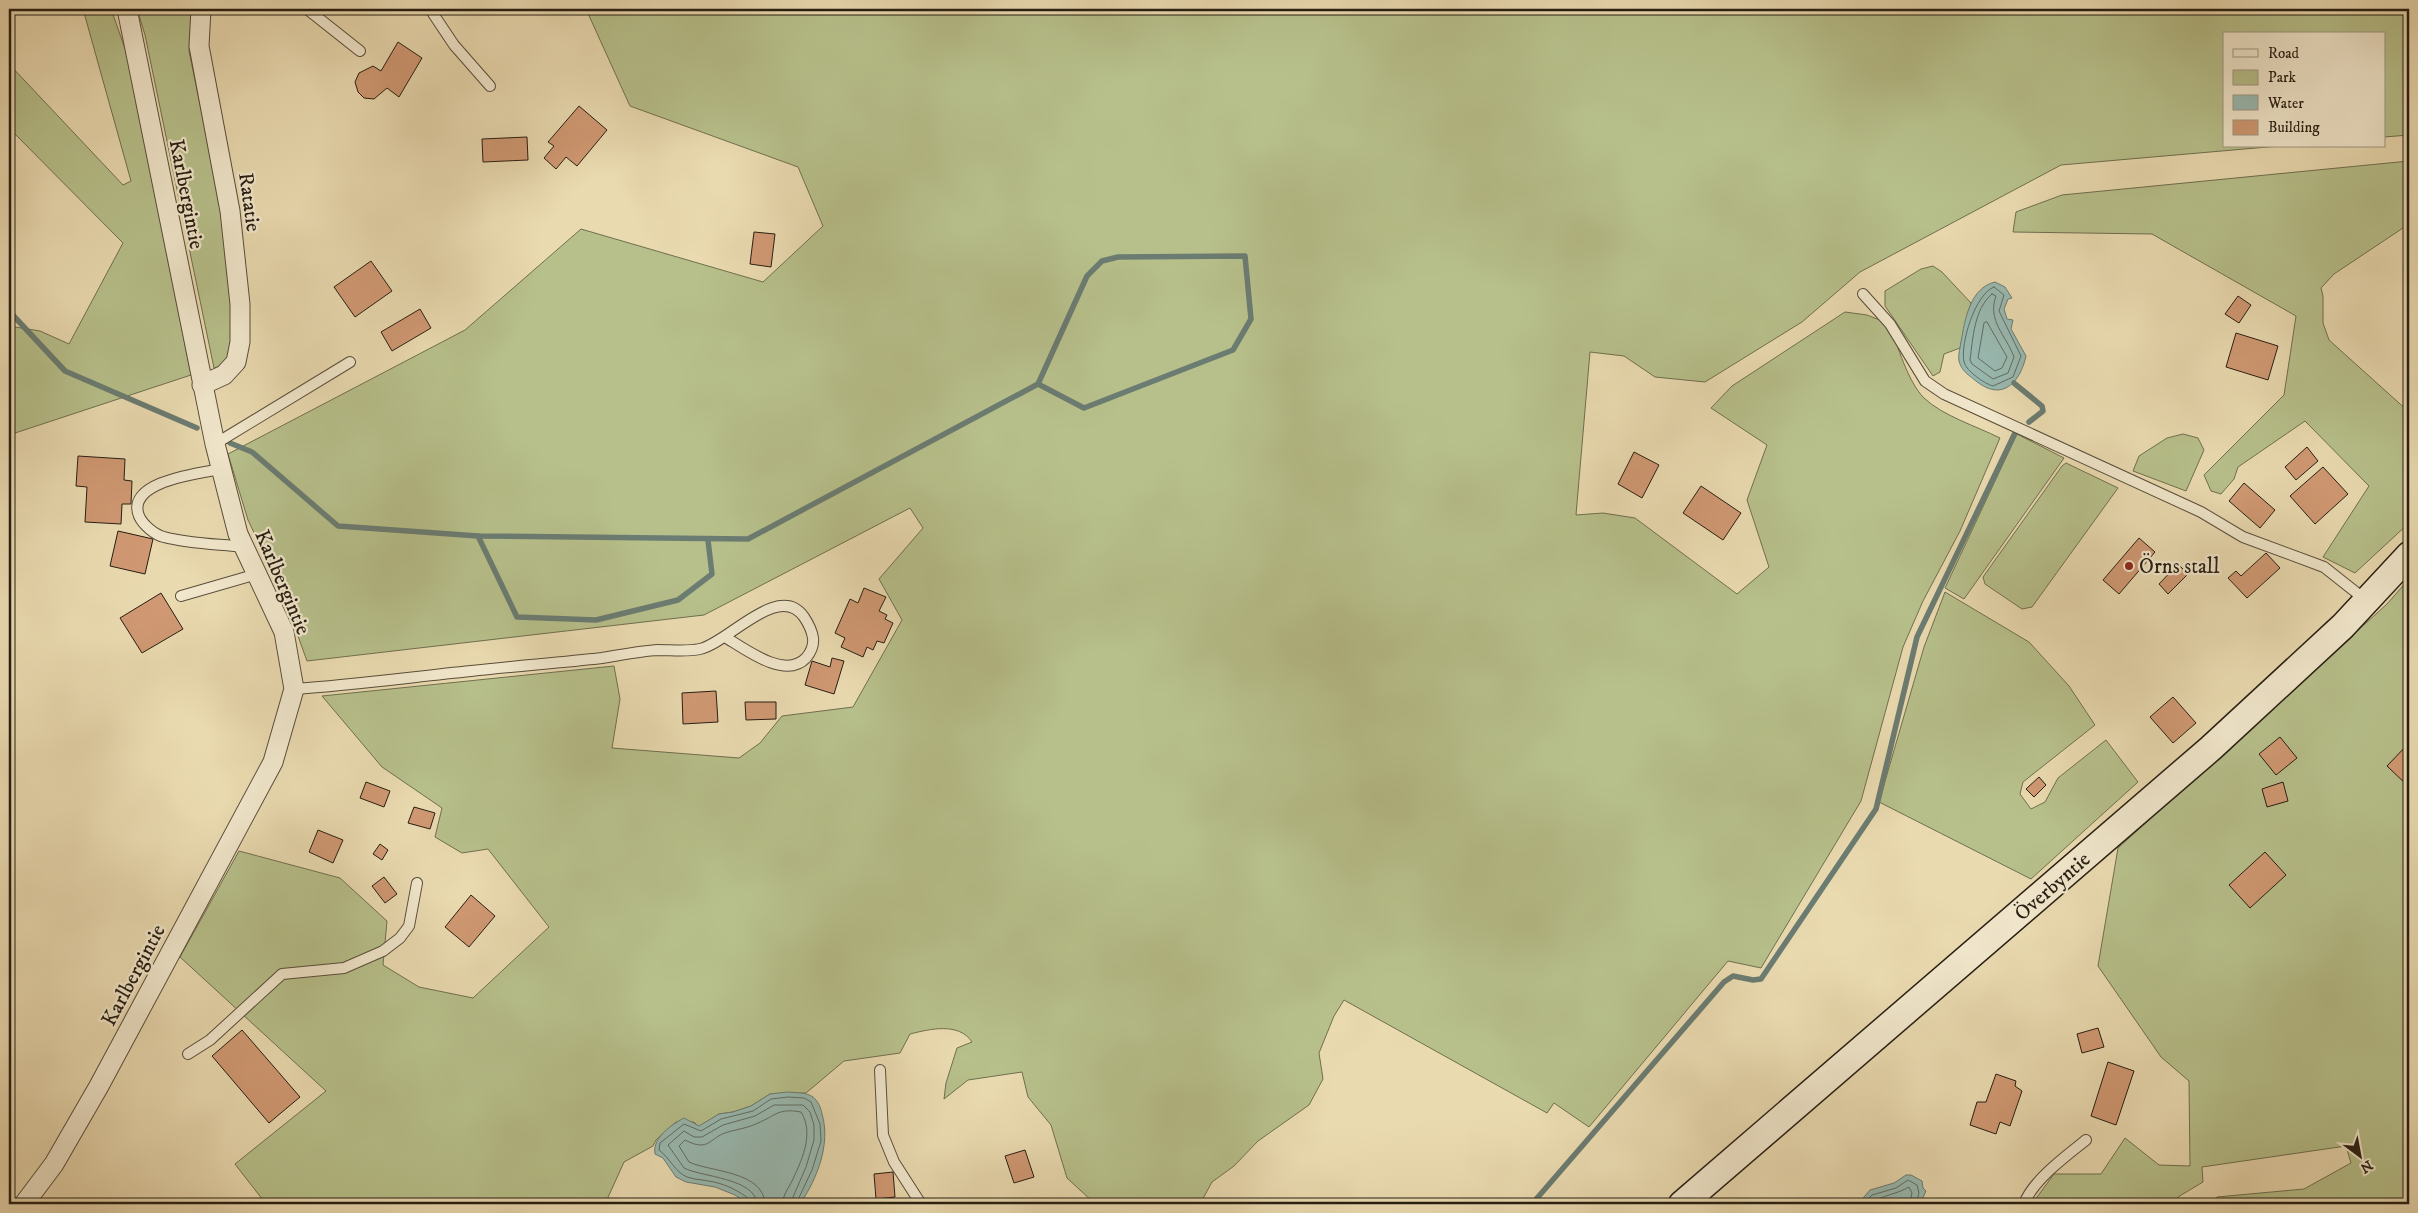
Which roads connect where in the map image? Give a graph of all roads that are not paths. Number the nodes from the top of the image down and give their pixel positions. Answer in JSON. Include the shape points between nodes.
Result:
{"nodes":[{"id":1,"x":127,"y":9,"type":"edge"},
{"id":2,"x":201,"y":9,"type":"edge"},
{"id":3,"x":307,"y":9,"type":"edge"},
{"id":4,"x":430,"y":9,"type":"edge"},
{"id":5,"x":360,"y":51,"type":"dead end"},
{"id":6,"x":490,"y":86,"type":"dead end"},
{"id":7,"x":1863,"y":294,"type":"dead end"},
{"id":8,"x":350,"y":362,"type":"dead end"},
{"id":9,"x":202,"y":384,"type":"junction"},
{"id":10,"x":215,"y":444,"type":"junction"},
{"id":11,"x":221,"y":469,"type":"junction"},
{"id":12,"x":244,"y":547,"type":"junction"},
{"id":13,"x":2409,"y":555,"type":"edge"},
{"id":14,"x":257,"y":574,"type":"junction"},
{"id":15,"x":181,"y":596,"type":"dead end"},
{"id":16,"x":2367,"y":602,"type":"junction"},
{"id":17,"x":724,"y":637,"type":"junction"},
{"id":18,"x":294,"y":688,"type":"junction"},
{"id":19,"x":417,"y":883,"type":"dead end"},
{"id":20,"x":188,"y":1054,"type":"dead end"},
{"id":21,"x":880,"y":1070,"type":"dead end"},
{"id":22,"x":2086,"y":1140,"type":"dead end"},
{"id":23,"x":24,"y":1204,"type":"edge"},
{"id":24,"x":921,"y":1204,"type":"edge"},
{"id":25,"x":1682,"y":1204,"type":"edge"},
{"id":26,"x":2024,"y":1204,"type":"edge"}],
"edges":[{"from":1,"to":9,"type":"street","name":"Karlbergintie"},
{"from":2,"to":9,"type":"street","name":"Ratatie","via":[[200,46],[230,211],[240,304],[240,342],[236,362],[224,375]]},
{"from":3,"to":5,"type":"lane"},
{"from":4,"to":6,"type":"lane","via":[[454,44]]},
{"from":7,"to":16,"type":"lane","via":[[1890,324],[1925,381],[1944,394],[2201,512],[2243,537],[2324,567]]},
{"from":8,"to":10,"type":"lane"},
{"from":9,"to":10,"type":"street","name":"Karlbergintie"},
{"from":10,"to":11,"type":"street","name":"Karlbergintie"},
{"from":11,"to":12,"type":"street","name":"Karlbergintie"},
{"from":11,"to":12,"type":"lane","via":[[152,487],[137,505],[138,514],[143,524],[163,537]]},
{"from":12,"to":14,"type":"street","name":"Karlbergintie"},
{"from":13,"to":16,"type":"street","name":"Överbyntie"},
{"from":14,"to":15,"type":"lane"},
{"from":14,"to":18,"type":"street","name":"Karlbergintie","via":[[284,632]]},
{"from":16,"to":25,"type":"street","name":"Överbyntie","via":[[2211,748]]},
{"from":17,"to":17,"type":"lane","via":[[756,614],[776,606],[791,606],[809,624],[812,652],[794,665],[777,666]]},
{"from":17,"to":18,"type":"lane","via":[[700,649],[657,650],[535,666]]},
{"from":18,"to":23,"type":"street","name":"Karlbergintie","via":[[274,762],[99,1086],[54,1164]]},
{"from":19,"to":20,"type":"lane","via":[[408,926],[400,938],[384,951],[344,968],[282,974],[210,1040]]},
{"from":21,"to":24,"type":"lane","via":[[883,1136],[894,1162]]},
{"from":22,"to":26,"type":"lane","via":[[2059,1160]]}]}
